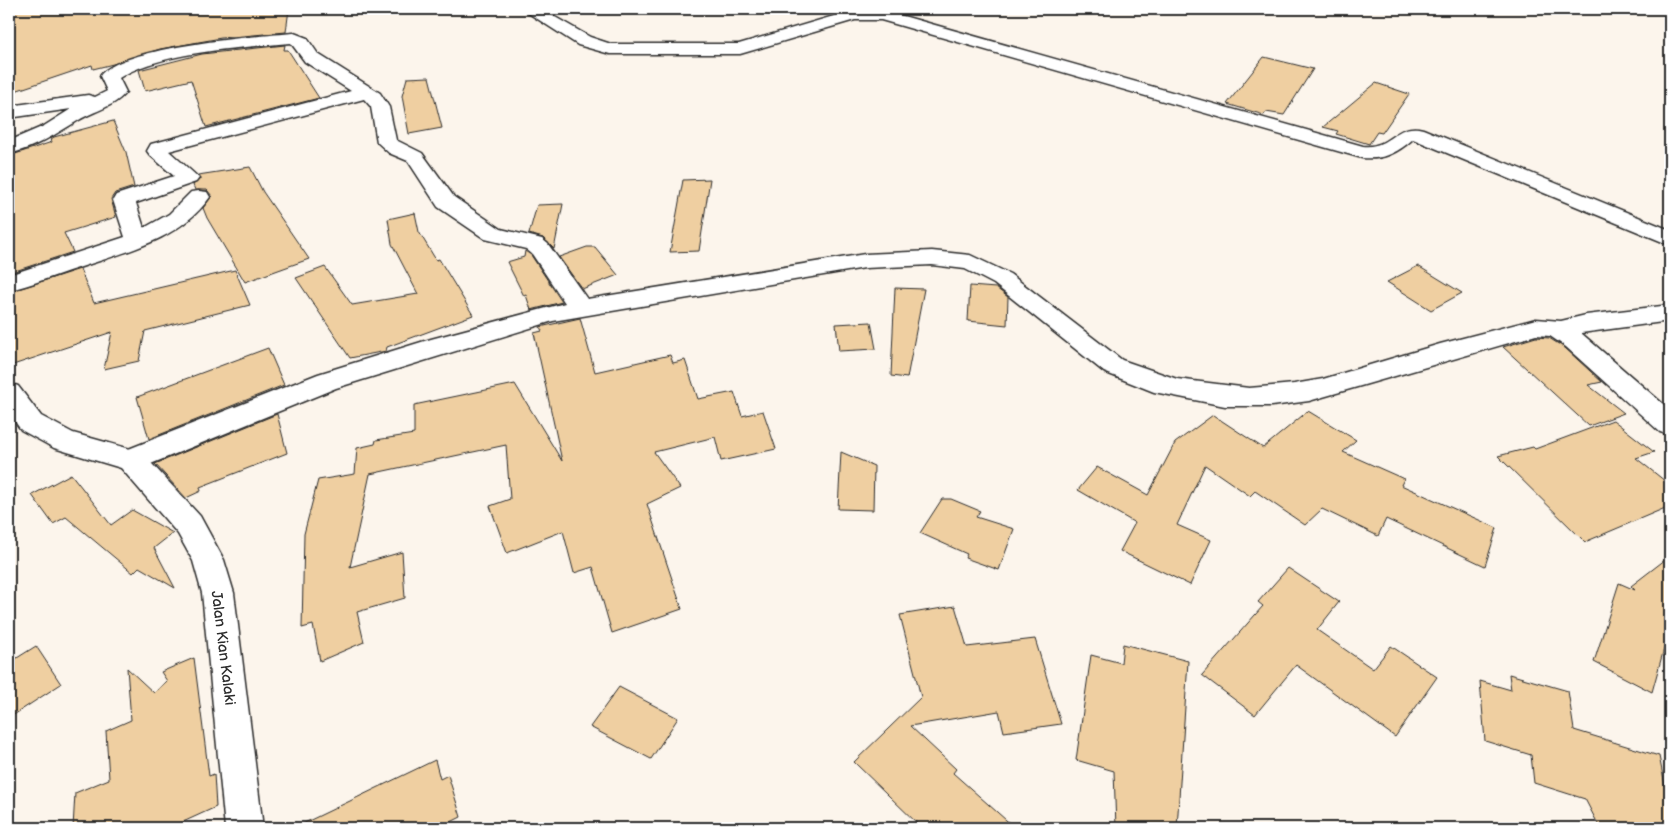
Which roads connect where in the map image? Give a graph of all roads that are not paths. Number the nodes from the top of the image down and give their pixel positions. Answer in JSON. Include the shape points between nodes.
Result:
{"nodes":[{"id":1,"x":530,"y":9,"type":"edge"},
{"id":2,"x":367,"y":93,"type":"junction"},
{"id":3,"x":114,"y":95,"type":"junction"},
{"id":4,"x":9,"y":112,"type":"edge"},
{"id":5,"x":9,"y":148,"type":"edge"},
{"id":6,"x":199,"y":197,"type":"dead end"},
{"id":7,"x":1670,"y":238,"type":"edge"},
{"id":8,"x":137,"y":240,"type":"junction"},
{"id":9,"x":9,"y":283,"type":"edge"},
{"id":10,"x":580,"y":307,"type":"junction"},
{"id":11,"x":1670,"y":313,"type":"edge"},
{"id":12,"x":1559,"y":330,"type":"junction"},
{"id":13,"x":9,"y":393,"type":"edge"},
{"id":14,"x":1670,"y":425,"type":"edge"},
{"id":15,"x":131,"y":460,"type":"junction"},
{"id":16,"x":244,"y":828,"type":"edge"}],
"edges":[{"from":1,"to":7,"type":"street","via":[[584,41],[610,49],[740,49],[854,16],[882,16],[1362,152],[1386,151],[1408,132],[1416,133]]},
{"from":2,"to":3,"type":"street","via":[[311,58],[301,42],[294,38],[223,44],[127,66],[109,76],[117,92]]},
{"from":2,"to":8,"type":"street","via":[[158,148],[157,151],[189,178],[124,200]]},
{"from":2,"to":10,"type":"street","via":[[380,108],[387,142],[414,157],[446,202],[493,234],[534,244]]},
{"from":3,"to":4,"type":"street"},
{"from":3,"to":5,"type":"street","via":[[51,130]]},
{"from":6,"to":8,"type":"street","via":[[177,219]]},
{"from":8,"to":9,"type":"street"},
{"from":10,"to":12,"type":"street","via":[[865,261],[962,260],[992,272],[1112,366],[1131,376],[1194,392],[1252,397],[1323,389],[1536,327]]},
{"from":10,"to":15,"type":"street","via":[[440,345],[327,381]]},
{"from":11,"to":12,"type":"street","via":[[1586,323]]},
{"from":12,"to":14,"type":"street"},
{"from":13,"to":15,"type":"street","via":[[30,422],[64,441]]},
{"from":15,"to":16,"type":"street","name":"Jalan Kian Kalaki","via":[[189,525],[208,560],[218,593]]}]}
